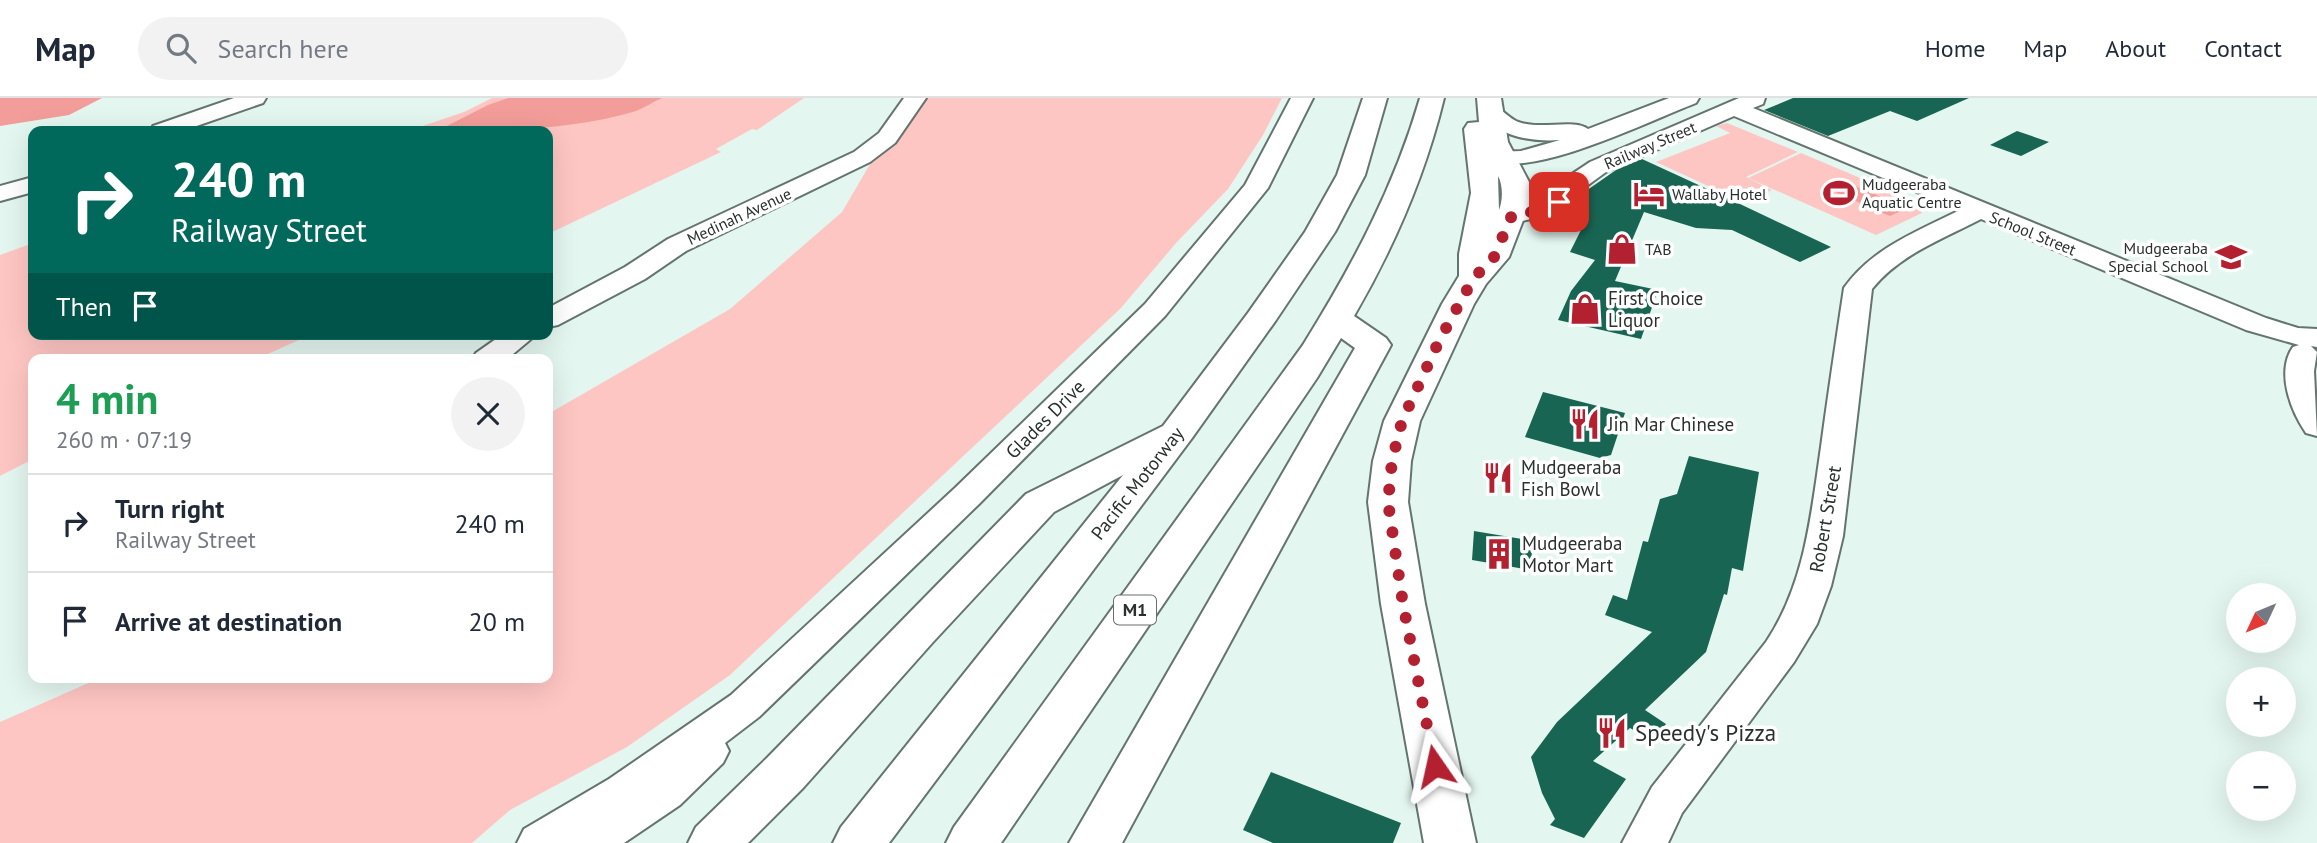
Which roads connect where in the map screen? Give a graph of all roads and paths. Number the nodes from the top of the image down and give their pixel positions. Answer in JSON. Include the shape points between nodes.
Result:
{"nodes":[{"id":1,"x":254,"y":98,"type":"edge"},
{"id":2,"x":915,"y":98,"type":"edge"},
{"id":3,"x":1302,"y":98,"type":"edge"},
{"id":4,"x":1375,"y":98,"type":"edge"},
{"id":5,"x":1432,"y":98,"type":"edge"},
{"id":6,"x":1688,"y":98,"type":"edge"},
{"id":7,"x":1484,"y":102,"type":"edge"},
{"id":8,"x":1746,"y":103,"type":"edge"},
{"id":9,"x":175,"y":126,"type":"edge"},
{"id":10,"x":1602,"y":129,"type":"junction"},
{"id":11,"x":1498,"y":159,"type":"junction"},
{"id":12,"x":28,"y":186,"type":"edge"},
{"id":13,"x":0,"y":194,"type":"edge"},
{"id":14,"x":1978,"y":211,"type":"junction"},
{"id":15,"x":1512,"y":215,"type":"junction"},
{"id":16,"x":1473,"y":279,"type":"junction"},
{"id":17,"x":553,"y":316,"type":"edge"},
{"id":18,"x":1336,"y":319,"type":"junction"},
{"id":19,"x":514,"y":340,"type":"edge"},
{"id":20,"x":2306,"y":342,"type":"edge"},
{"id":21,"x":494,"y":354,"type":"edge"},
{"id":22,"x":2317,"y":426,"type":"edge"},
{"id":23,"x":1179,"y":430,"type":"junction"},
{"id":24,"x":745,"y":706,"type":"junction"},
{"id":25,"x":540,"y":843,"type":"edge"},
{"id":26,"x":588,"y":843,"type":"edge"},
{"id":27,"x":714,"y":843,"type":"edge"},
{"id":28,"x":859,"y":843,"type":"edge"},
{"id":29,"x":972,"y":843,"type":"edge"},
{"id":30,"x":1095,"y":843,"type":"edge"},
{"id":31,"x":1450,"y":843,"type":"edge"},
{"id":32,"x":1645,"y":843,"type":"edge"}],
"edges":[{"from":1,"to":9,"type":"street"},
{"from":2,"to":17,"type":"street","name":"Medinah Avenue","via":[[887,138],[862,157],[677,245]]},
{"from":3,"to":24,"type":"street","name":"Glades Drive","via":[[1256,188],[1155,310]]},
{"from":4,"to":23,"type":"main road","name":"Pacific Motorway","via":[[1351,175],[1320,232]]},
{"from":5,"to":18,"type":"main road","number":"M1","via":[[1406,184]]},
{"from":6,"to":10,"type":"street","name":"Railway Street"},
{"from":7,"to":10,"type":"street","name":"Railway Street","via":[[1507,125],[1534,132]]},
{"from":7,"to":11,"type":"main road"},
{"from":8,"to":14,"type":"street","name":"School Street"},
{"from":8,"to":15,"type":"street","name":"Railway Street","via":[[1582,177],[1552,208]]},
{"from":10,"to":11,"type":"street","name":"Railway Street"},
{"from":10,"to":11,"type":"street","name":"Railway Street","via":[[1522,172]]},
{"from":11,"to":15,"type":"main road","via":[[1516,198]]},
{"from":11,"to":16,"type":"main road","via":[[1472,253]]},
{"from":12,"to":13,"type":"street"},
{"from":14,"to":20,"type":"street","name":"School Street"},
{"from":14,"to":32,"type":"street","name":"Robert Street","via":[[1895,255],[1858,288],[1825,536],[1813,586],[1798,624],[1780,652],[1667,800]]},
{"from":15,"to":16,"type":"main road","via":[[1494,257]]},
{"from":16,"to":31,"type":"main road","via":[[1402,421],[1388,502]]},
{"from":18,"to":29,"type":"main road","number":"M1"},
{"from":18,"to":30,"type":"main road","via":[[1374,345]]},
{"from":19,"to":21,"type":"street"},
{"from":20,"to":22,"type":"street","via":[[2300,377]]},
{"from":23,"to":27,"type":"main road","via":[[1040,503]]},
{"from":23,"to":28,"type":"main road","name":"Pacific Motorway"},
{"from":24,"to":25,"type":"street","name":"Glades Drive","via":[[624,792]]},
{"from":24,"to":26,"type":"street","name":"Glades Drive","via":[[675,784]]}]}
